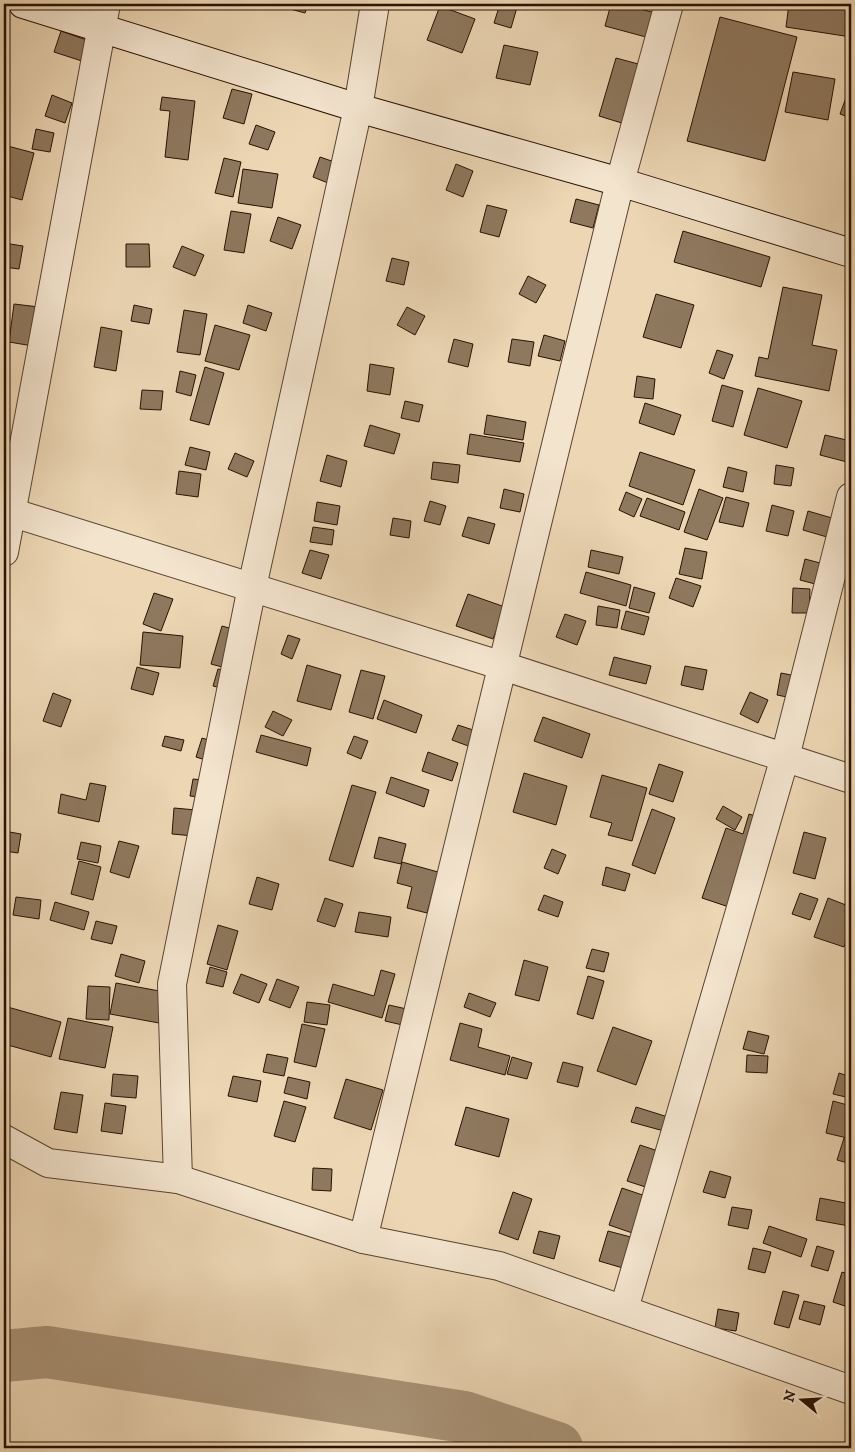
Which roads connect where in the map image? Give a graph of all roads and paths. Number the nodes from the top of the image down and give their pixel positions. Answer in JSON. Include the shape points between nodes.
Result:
{"nodes":[{"id":1,"x":23,"y":4,"type":"edge"},
{"id":2,"x":375,"y":4,"type":"edge"},
{"id":3,"x":669,"y":4,"type":"edge"},
{"id":4,"x":103,"y":16,"type":"edge"},
{"id":5,"x":358,"y":108,"type":"junction"},
{"id":6,"x":620,"y":182,"type":"junction"},
{"id":7,"x":851,"y":253,"type":"edge"},
{"id":8,"x":851,"y":497,"type":"edge"},
{"id":9,"x":8,"y":511,"type":"edge"},
{"id":10,"x":4,"y":552,"type":"edge"},
{"id":11,"x":252,"y":588,"type":"junction"},
{"id":12,"x":503,"y":666,"type":"junction"},
{"id":13,"x":785,"y":757,"type":"junction"},
{"id":14,"x":851,"y":779,"type":"edge"},
{"id":15,"x":4,"y":1139,"type":"edge"},
{"id":16,"x":178,"y":1179,"type":"junction"},
{"id":17,"x":363,"y":1239,"type":"junction"},
{"id":18,"x":624,"y":1309,"type":"junction"},
{"id":19,"x":851,"y":1390,"type":"edge"}],
"edges":[{"from":1,"to":4,"type":"street"},
{"from":2,"to":5,"type":"street"},
{"from":3,"to":6,"type":"street"},
{"from":4,"to":5,"type":"street"},
{"from":4,"to":9,"type":"street"},
{"from":5,"to":6,"type":"street"},
{"from":5,"to":11,"type":"street"},
{"from":6,"to":7,"type":"street"},
{"from":6,"to":12,"type":"street"},
{"from":8,"to":13,"type":"street"},
{"from":9,"to":10,"type":"street"},
{"from":9,"to":11,"type":"street"},
{"from":11,"to":12,"type":"street"},
{"from":11,"to":16,"type":"street","via":[[172,984]]},
{"from":12,"to":13,"type":"street"},
{"from":12,"to":17,"type":"street"},
{"from":13,"to":14,"type":"street"},
{"from":13,"to":18,"type":"street"},
{"from":15,"to":16,"type":"street","via":[[48,1163]]},
{"from":16,"to":17,"type":"street"},
{"from":17,"to":18,"type":"street","via":[[499,1266]]},
{"from":18,"to":19,"type":"street"}]}
